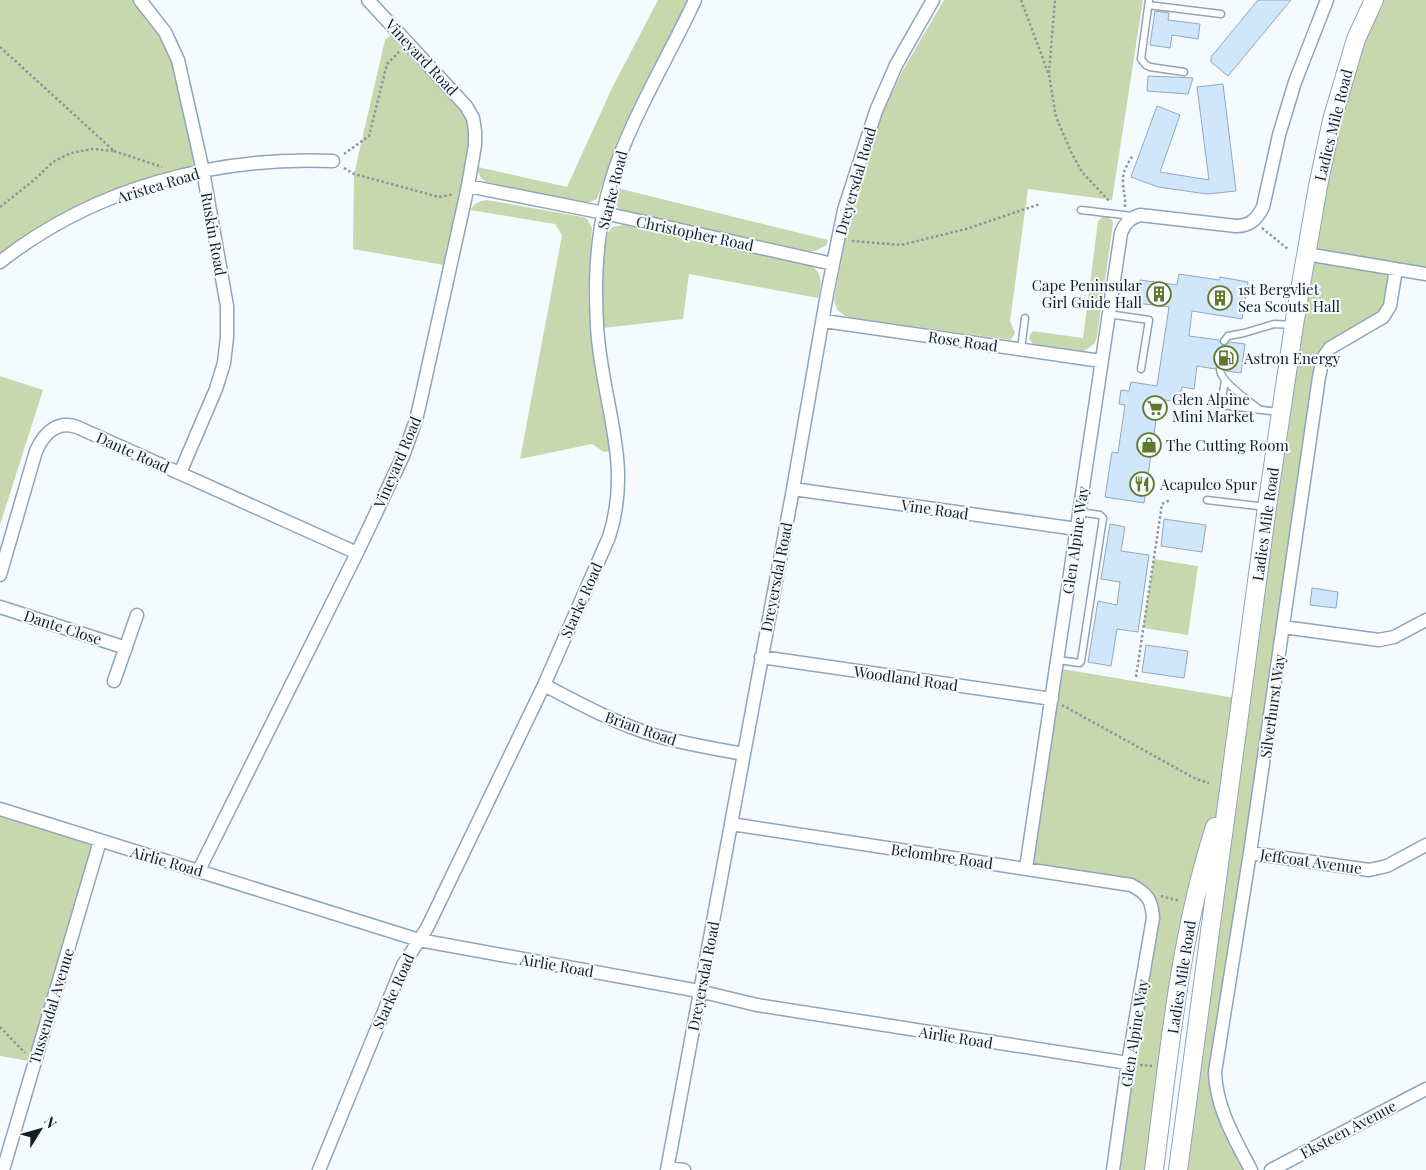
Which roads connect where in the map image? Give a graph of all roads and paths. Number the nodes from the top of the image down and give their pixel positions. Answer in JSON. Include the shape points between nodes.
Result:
{"nodes":[{"id":1,"x":140,"y":0,"type":"edge"},
{"id":2,"x":368,"y":0,"type":"edge"},
{"id":3,"x":695,"y":0,"type":"edge"},
{"id":4,"x":933,"y":0,"type":"edge"},
{"id":5,"x":1021,"y":0,"type":"edge"},
{"id":6,"x":1055,"y":0,"type":"edge"},
{"id":7,"x":1327,"y":0,"type":"edge"},
{"id":8,"x":1374,"y":0,"type":"edge"},
{"id":9,"x":1149,"y":3,"type":"edge"},
{"id":10,"x":1221,"y":14,"type":"dead end"},
{"id":11,"x":408,"y":42,"type":"junction"},
{"id":12,"x":0,"y":47,"type":"edge"},
{"id":13,"x":1184,"y":72,"type":"dead end"},
{"id":14,"x":1049,"y":75,"type":"junction"},
{"id":15,"x":114,"y":151,"type":"junction"},
{"id":16,"x":1133,"y":155,"type":"dead end"},
{"id":17,"x":334,"y":161,"type":"junction"},
{"id":18,"x":203,"y":171,"type":"junction"},
{"id":19,"x":184,"y":175,"type":"junction"},
{"id":20,"x":468,"y":186,"type":"junction"},
{"id":21,"x":1040,"y":204,"type":"dead end"},
{"id":22,"x":0,"y":207,"type":"edge"},
{"id":23,"x":1081,"y":210,"type":"dead end"},
{"id":24,"x":604,"y":213,"type":"junction"},
{"id":25,"x":1129,"y":216,"type":"junction"},
{"id":26,"x":1253,"y":221,"type":"junction"},
{"id":27,"x":838,"y":240,"type":"junction"},
{"id":28,"x":1288,"y":249,"type":"dead end"},
{"id":29,"x":1306,"y":254,"type":"junction"},
{"id":30,"x":0,"y":262,"type":"edge"},
{"id":31,"x":833,"y":264,"type":"junction"},
{"id":32,"x":1396,"y":269,"type":"junction"},
{"id":33,"x":1426,"y":274,"type":"edge"},
{"id":34,"x":1108,"y":314,"type":"junction"},
{"id":35,"x":1025,"y":318,"type":"dead end"},
{"id":36,"x":824,"y":321,"type":"junction"},
{"id":37,"x":1294,"y":325,"type":"junction"},
{"id":38,"x":1224,"y":341,"type":"dead end"},
{"id":39,"x":1021,"y":349,"type":"junction"},
{"id":40,"x":1102,"y":361,"type":"junction"},
{"id":41,"x":1141,"y":369,"type":"dead end"},
{"id":42,"x":1220,"y":370,"type":"dead end"},
{"id":43,"x":1225,"y":380,"type":"junction"},
{"id":44,"x":1259,"y":410,"type":"junction"},
{"id":45,"x":1280,"y":412,"type":"junction"},
{"id":46,"x":180,"y":473,"type":"junction"},
{"id":47,"x":793,"y":489,"type":"junction"},
{"id":48,"x":1170,"y":500,"type":"dead end"},
{"id":49,"x":1207,"y":500,"type":"dead end"},
{"id":50,"x":1267,"y":507,"type":"junction"},
{"id":51,"x":1079,"y":512,"type":"junction"},
{"id":52,"x":1077,"y":529,"type":"junction"},
{"id":53,"x":357,"y":553,"type":"junction"},
{"id":54,"x":0,"y":575,"type":"edge"},
{"id":55,"x":0,"y":607,"type":"edge"},
{"id":56,"x":137,"y":615,"type":"dead end"},
{"id":57,"x":1426,"y":620,"type":"edge"},
{"id":58,"x":1283,"y":627,"type":"junction"},
{"id":59,"x":126,"y":648,"type":"junction"},
{"id":60,"x":761,"y":657,"type":"junction"},
{"id":61,"x":1058,"y":660,"type":"junction"},
{"id":62,"x":1136,"y":677,"type":"dead end"},
{"id":63,"x":114,"y":681,"type":"dead end"},
{"id":64,"x":544,"y":685,"type":"junction"},
{"id":65,"x":1052,"y":699,"type":"junction"},
{"id":66,"x":744,"y":754,"type":"junction"},
{"id":67,"x":1209,"y":783,"type":"dead end"},
{"id":68,"x":1228,"y":788,"type":"junction"},
{"id":69,"x":0,"y":809,"type":"edge"},
{"id":70,"x":731,"y":824,"type":"junction"},
{"id":71,"x":100,"y":842,"type":"junction"},
{"id":72,"x":1426,"y":845,"type":"edge"},
{"id":73,"x":1250,"y":852,"type":"junction"},
{"id":74,"x":1026,"y":868,"type":"junction"},
{"id":75,"x":200,"y":870,"type":"junction"},
{"id":76,"x":1148,"y":898,"type":"joint"},
{"id":77,"x":419,"y":940,"type":"junction"},
{"id":78,"x":699,"y":991,"type":"junction"},
{"id":79,"x":0,"y":1027,"type":"edge"},
{"id":80,"x":34,"y":1062,"type":"junction"},
{"id":81,"x":1128,"y":1064,"type":"junction"},
{"id":82,"x":1426,"y":1089,"type":"edge"},
{"id":83,"x":667,"y":1169,"type":"edge"},
{"id":84,"x":3,"y":1170,"type":"edge"},
{"id":85,"x":319,"y":1170,"type":"edge"},
{"id":86,"x":684,"y":1170,"type":"edge"},
{"id":87,"x":1113,"y":1170,"type":"edge"},
{"id":88,"x":1154,"y":1170,"type":"edge"},
{"id":89,"x":1178,"y":1170,"type":"edge"},
{"id":90,"x":1251,"y":1170,"type":"edge"},
{"id":91,"x":1271,"y":1170,"type":"edge"}],
"edges":[{"from":1,"to":18,"type":"street","name":"Ruskin Road","via":[[165,32],[178,60]]},
{"from":2,"to":11,"type":"street","name":"Vineyard Road"},
{"from":3,"to":24,"type":"street","name":"Starke Road","via":[[625,142]]},
{"from":4,"to":27,"type":"street","name":"Dreyersdal Road","via":[[896,65],[876,111],[853,179]]},
{"from":5,"to":14,"type":"path"},
{"from":6,"to":14,"type":"path"},
{"from":7,"to":26,"type":"street","via":[[1279,135],[1263,208]]},
{"from":8,"to":29,"type":"main road","name":"Ladies Mile Road","via":[[1356,39],[1332,120]]},
{"from":9,"to":10,"type":"lane"},
{"from":9,"to":13,"type":"lane","via":[[1142,59],[1146,65]]},
{"from":11,"to":17,"type":"path","via":[[387,64],[369,136]]},
{"from":11,"to":20,"type":"street","name":"Vineyard Road","via":[[470,111],[476,138]]},
{"from":12,"to":15,"type":"path"},
{"from":14,"to":25,"type":"path","via":[[1056,117],[1082,172]]},
{"from":15,"to":19,"type":"path"},
{"from":15,"to":22,"type":"path","via":[[92,149],[71,153],[53,162]]},
{"from":16,"to":25,"type":"path","via":[[1122,181]]},
{"from":17,"to":18,"type":"street","name":"Aristea Road","via":[[236,164]]},
{"from":17,"to":20,"type":"path","via":[[354,174],[439,197]]},
{"from":18,"to":19,"type":"street","name":"Aristea Road"},
{"from":18,"to":46,"type":"street","name":"Ruskin Road","via":[[227,306],[227,337],[216,389]]},
{"from":19,"to":30,"type":"street","name":"Aristea Road","via":[[82,211],[41,232]]},
{"from":20,"to":24,"type":"street","name":"Christopher Road"},
{"from":20,"to":53,"type":"street","name":"Vineyard Road","via":[[416,420],[403,456]]},
{"from":21,"to":27,"type":"path","via":[[966,229],[901,245]]},
{"from":23,"to":25,"type":"lane"},
{"from":24,"to":31,"type":"street","name":"Christopher Road"},
{"from":24,"to":64,"type":"street","name":"Starke Road","via":[[596,282],[597,329],[616,438],[618,499],[608,538]]},
{"from":25,"to":26,"type":"street","via":[[1147,215],[1236,226],[1245,226]]},
{"from":25,"to":34,"type":"street","name":"Glen Alpine Way","via":[[1120,233]]},
{"from":26,"to":28,"type":"path"},
{"from":27,"to":31,"type":"street","name":"Dreyersdal Road"},
{"from":29,"to":32,"type":"street"},
{"from":29,"to":37,"type":"main road","name":"Ladies Mile Road"},
{"from":31,"to":36,"type":"street","name":"Dreyersdal Road"},
{"from":32,"to":33,"type":"street"},
{"from":32,"to":58,"type":"street","name":"Silverhurst Way","via":[[1390,306],[1383,317],[1338,342],[1323,358]]},
{"from":34,"to":40,"type":"street","name":"Glen Alpine Way"},
{"from":34,"to":41,"type":"lane","via":[[1149,320]]},
{"from":35,"to":39,"type":"lane"},
{"from":36,"to":39,"type":"street","name":"Rose Road"},
{"from":36,"to":47,"type":"street","name":"Dreyersdal Road"},
{"from":37,"to":38,"type":"lane","via":[[1274,324],[1228,336]]},
{"from":37,"to":45,"type":"main road","name":"Ladies Mile Road"},
{"from":39,"to":40,"type":"street","name":"Rose Road"},
{"from":40,"to":51,"type":"street","name":"Glen Alpine Way"},
{"from":42,"to":43,"type":"lane"},
{"from":43,"to":44,"type":"lane"},
{"from":43,"to":44,"type":"lane","via":[[1221,405]]},
{"from":44,"to":45,"type":"lane"},
{"from":45,"to":50,"type":"main road","name":"Ladies Mile Road"},
{"from":46,"to":53,"type":"street","name":"Dante Road"},
{"from":46,"to":54,"type":"street","name":"Dante Road","via":[[77,427],[63,425],[53,428],[36,451]]},
{"from":47,"to":52,"type":"street","name":"Vine Road"},
{"from":47,"to":60,"type":"street","name":"Dreyersdal Road"},
{"from":48,"to":62,"type":"path","via":[[1162,504]]},
{"from":49,"to":50,"type":"lane"},
{"from":50,"to":68,"type":"main road","name":"Ladies Mile Road"},
{"from":51,"to":52,"type":"street","name":"Glen Alpine Way"},
{"from":51,"to":61,"type":"lane","via":[[1103,518],[1080,663]]},
{"from":52,"to":61,"type":"street","name":"Glen Alpine Way"},
{"from":53,"to":75,"type":"street","name":"Vineyard Road"},
{"from":55,"to":59,"type":"street","name":"Dante Close"},
{"from":56,"to":59,"type":"street"},
{"from":57,"to":58,"type":"street","via":[[1394,637],[1379,640]]},
{"from":58,"to":73,"type":"street","name":"Silverhurst Way"},
{"from":59,"to":63,"type":"street"},
{"from":60,"to":65,"type":"street","name":"Woodland Road"},
{"from":60,"to":66,"type":"street","name":"Dreyersdal Road"},
{"from":61,"to":65,"type":"street","name":"Glen Alpine Way"},
{"from":64,"to":66,"type":"street","name":"Brian Road","via":[[593,711],[656,735]]},
{"from":64,"to":77,"type":"street","name":"Starke Road"},
{"from":65,"to":67,"type":"path","via":[[1196,779]]},
{"from":65,"to":74,"type":"street","name":"Glen Alpine Way"},
{"from":66,"to":70,"type":"street","name":"Dreyersdal Road"},
{"from":68,"to":88,"type":"main road","name":"Ladies Mile Road","via":[[1202,866],[1184,950]]},
{"from":68,"to":89,"type":"main road","name":"Ladies Mile Road"},
{"from":69,"to":71,"type":"street","name":"Airlie Road"},
{"from":70,"to":74,"type":"street","name":"Belombre Road"},
{"from":70,"to":78,"type":"street","name":"Dreyersdal Road"},
{"from":71,"to":75,"type":"street","name":"Airlie Road"},
{"from":71,"to":80,"type":"street","name":"Tussendal Avenue"},
{"from":72,"to":73,"type":"street","name":"Jeffcoat Avenue","via":[[1387,866],[1369,870]]},
{"from":73,"to":90,"type":"street","name":"Silverhurst Way","via":[[1215,1072],[1219,1103]]},
{"from":74,"to":76,"type":"street","name":"Belombre Road","via":[[1131,885]]},
{"from":75,"to":77,"type":"street","name":"Airlie Road"},
{"from":76,"to":81,"type":"street","name":"Glen Alpine Way","via":[[1153,918]]},
{"from":77,"to":78,"type":"street","name":"Airlie Road"},
{"from":77,"to":85,"type":"street","name":"Starke Road","via":[[403,965]]},
{"from":78,"to":81,"type":"street","name":"Airlie Road","via":[[757,1005]]},
{"from":78,"to":83,"type":"street","name":"Dreyersdal Road"},
{"from":79,"to":80,"type":"path"},
{"from":80,"to":84,"type":"street","name":"Tussendal Avenue"},
{"from":81,"to":87,"type":"street","name":"Glen Alpine Way"},
{"from":82,"to":91,"type":"street","name":"Eksteen Avenue"},
{"from":83,"to":86,"type":"street"}]}
